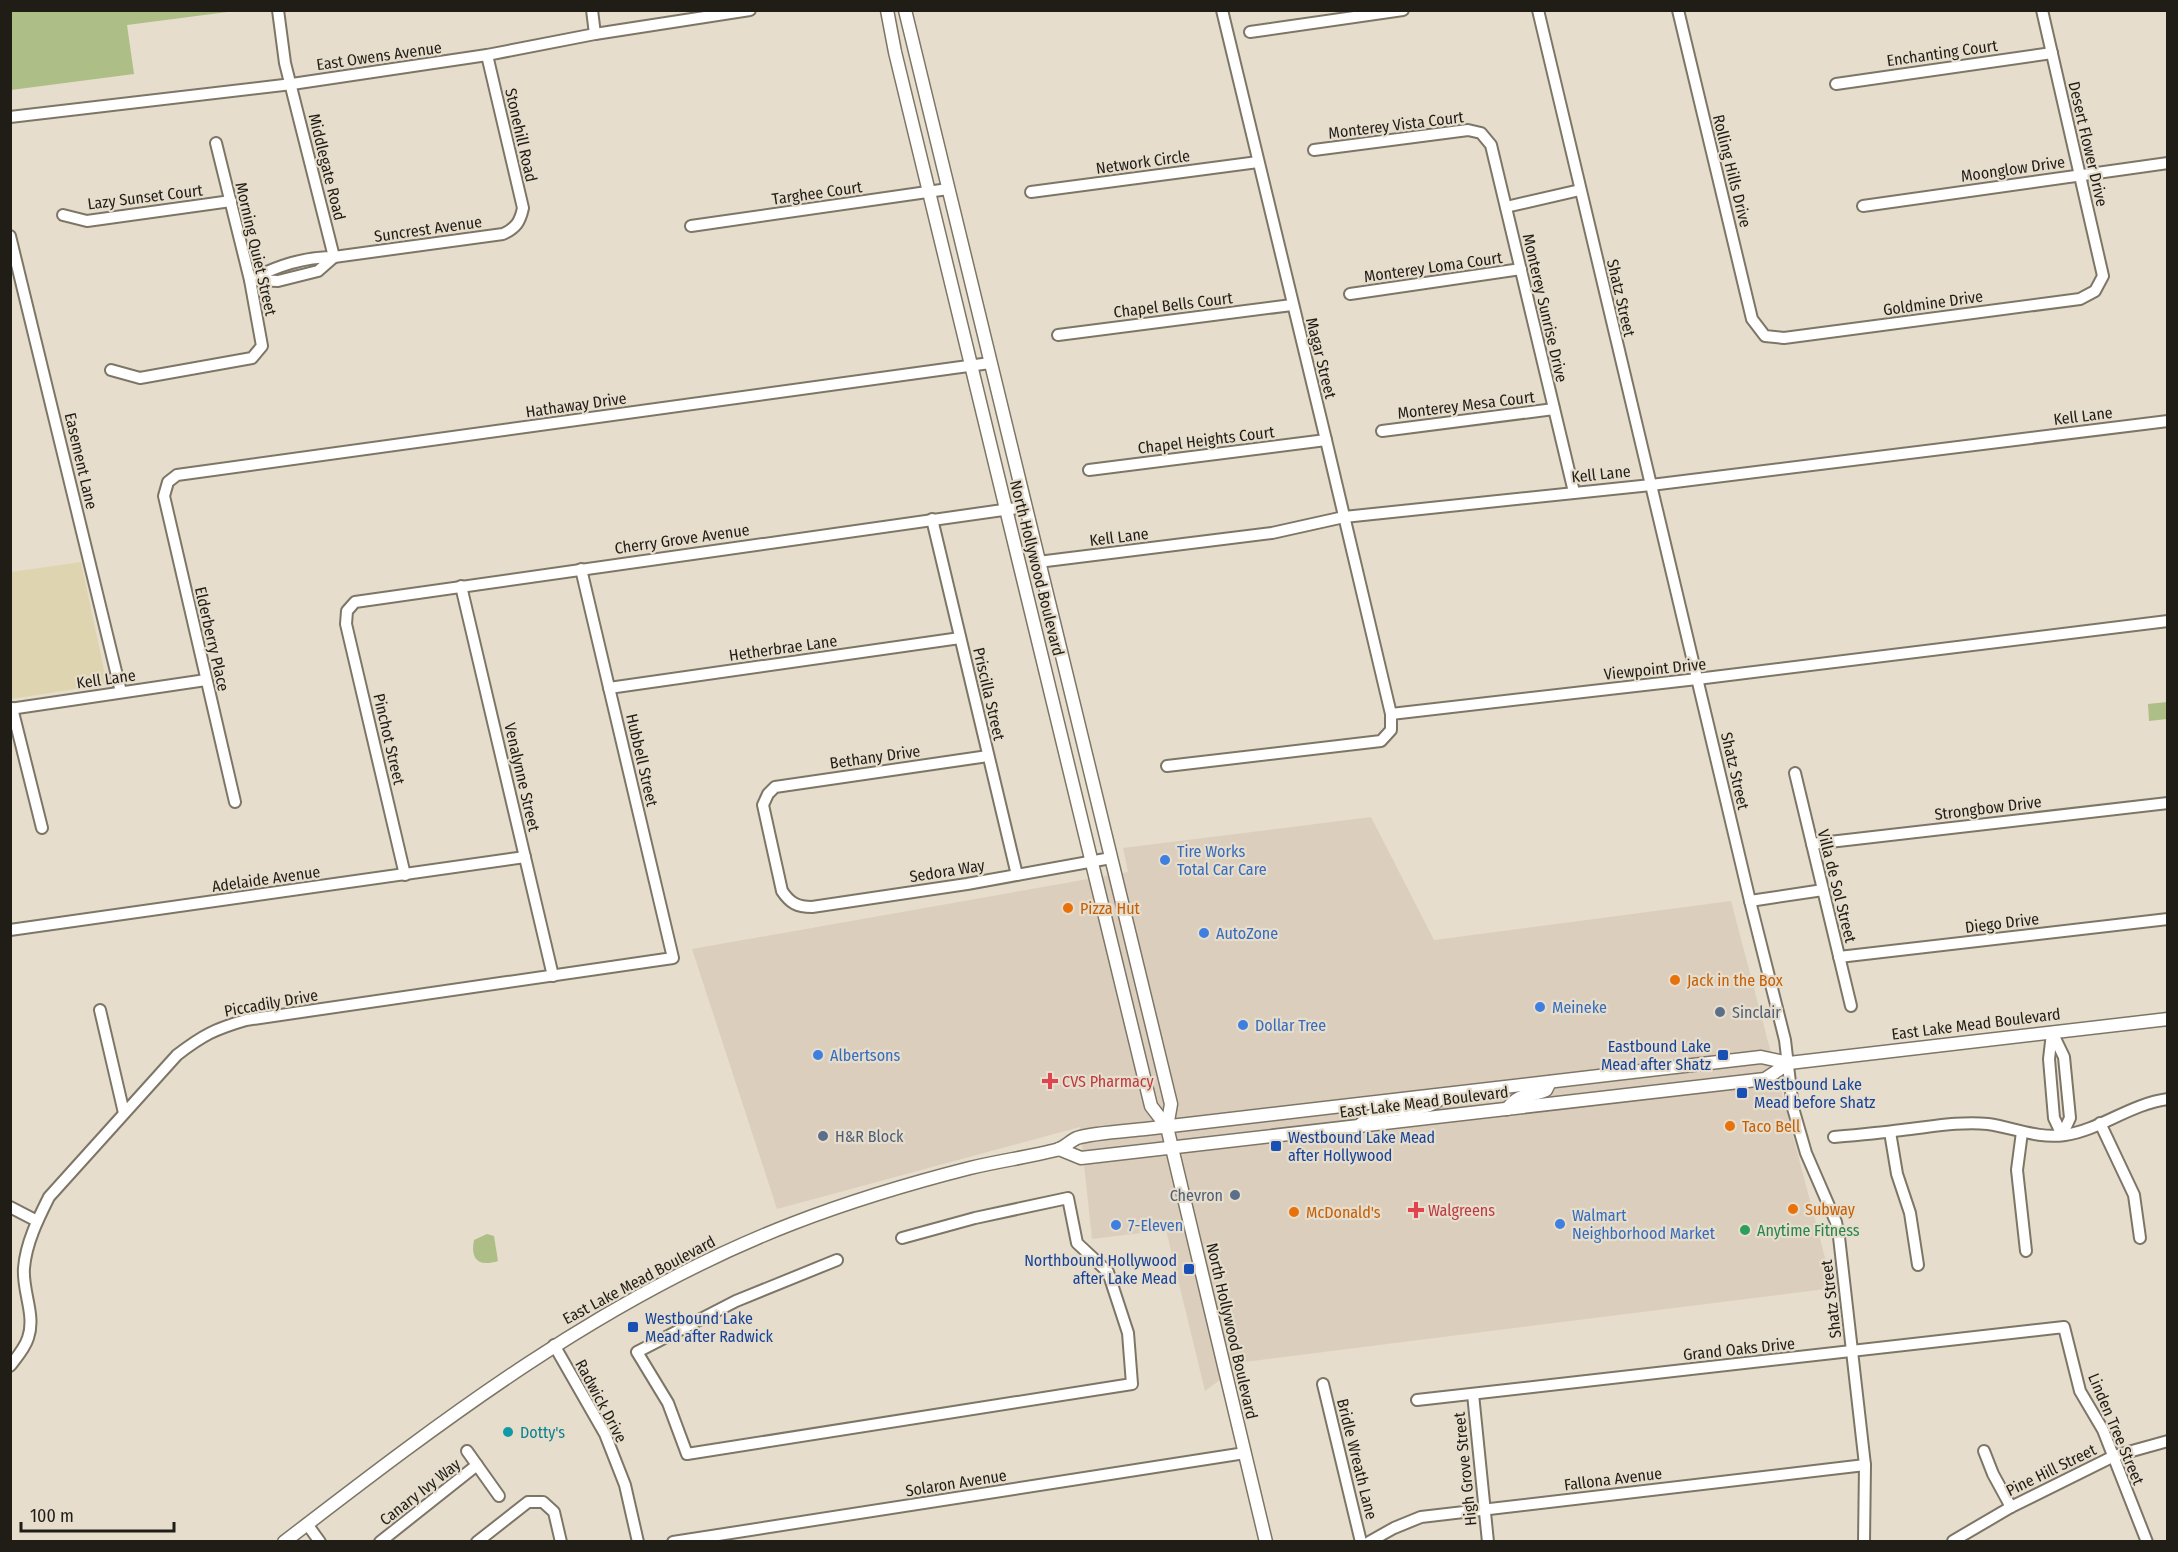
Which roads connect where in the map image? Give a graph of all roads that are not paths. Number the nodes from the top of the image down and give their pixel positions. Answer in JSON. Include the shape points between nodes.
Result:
{"nodes":[{"id":1,"x":278,"y":10,"type":"edge"},
{"id":2,"x":592,"y":10,"type":"edge"},
{"id":3,"x":750,"y":10,"type":"edge"},
{"id":4,"x":887,"y":10,"type":"edge"},
{"id":5,"x":905,"y":10,"type":"edge"},
{"id":6,"x":1222,"y":10,"type":"edge"},
{"id":7,"x":1403,"y":10,"type":"edge"},
{"id":8,"x":1538,"y":10,"type":"edge"},
{"id":9,"x":1678,"y":10,"type":"edge"},
{"id":10,"x":2042,"y":10,"type":"edge"},
{"id":11,"x":1250,"y":32,"type":"dead end"},
{"id":12,"x":595,"y":34,"type":"junction"},
{"id":13,"x":2052,"y":53,"type":"junction"},
{"id":14,"x":487,"y":55,"type":"junction"},
{"id":15,"x":292,"y":84,"type":"junction"},
{"id":16,"x":1836,"y":84,"type":"dead end"},
{"id":17,"x":10,"y":117,"type":"edge"},
{"id":18,"x":1481,"y":133,"type":"joint"},
{"id":19,"x":216,"y":143,"type":"dead end"},
{"id":20,"x":1314,"y":150,"type":"dead end"},
{"id":21,"x":1258,"y":162,"type":"junction"},
{"id":22,"x":2168,"y":163,"type":"edge"},
{"id":23,"x":2081,"y":175,"type":"junction"},
{"id":24,"x":948,"y":189,"type":"junction"},
{"id":25,"x":1580,"y":190,"type":"junction"},
{"id":26,"x":929,"y":192,"type":"junction"},
{"id":27,"x":1031,"y":192,"type":"dead end"},
{"id":28,"x":231,"y":201,"type":"junction"},
{"id":29,"x":1863,"y":206,"type":"dead end"},
{"id":30,"x":1506,"y":207,"type":"junction"},
{"id":31,"x":63,"y":215,"type":"dead end"},
{"id":32,"x":521,"y":221,"type":"joint"},
{"id":33,"x":691,"y":226,"type":"dead end"},
{"id":34,"x":10,"y":236,"type":"edge"},
{"id":35,"x":334,"y":257,"type":"junction"},
{"id":36,"x":1521,"y":269,"type":"junction"},
{"id":37,"x":250,"y":280,"type":"junction"},
{"id":38,"x":2100,"y":284,"type":"joint"},
{"id":39,"x":1350,"y":294,"type":"dead end"},
{"id":40,"x":1292,"y":305,"type":"junction"},
{"id":41,"x":1058,"y":335,"type":"dead end"},
{"id":42,"x":1765,"y":336,"type":"joint"},
{"id":43,"x":990,"y":363,"type":"junction"},
{"id":44,"x":971,"y":366,"type":"junction"},
{"id":45,"x":111,"y":370,"type":"dead end"},
{"id":46,"x":1554,"y":409,"type":"junction"},
{"id":47,"x":2168,"y":421,"type":"edge"},
{"id":48,"x":1382,"y":431,"type":"dead end"},
{"id":49,"x":1326,"y":440,"type":"junction"},
{"id":50,"x":1089,"y":470,"type":"dead end"},
{"id":51,"x":168,"y":482,"type":"joint"},
{"id":52,"x":1651,"y":485,"type":"junction"},
{"id":53,"x":1574,"y":492,"type":"junction"},
{"id":54,"x":1024,"y":507,"type":"junction"},
{"id":55,"x":1006,"y":509,"type":"junction"},
{"id":56,"x":1344,"y":517,"type":"junction"},
{"id":57,"x":932,"y":519,"type":"junction"},
{"id":58,"x":1038,"y":562,"type":"junction"},
{"id":59,"x":581,"y":568,"type":"junction"},
{"id":60,"x":461,"y":586,"type":"junction"},
{"id":61,"x":347,"y":611,"type":"joint"},
{"id":62,"x":2168,"y":621,"type":"edge"},
{"id":63,"x":960,"y":638,"type":"junction"},
{"id":64,"x":1697,"y":679,"type":"junction"},
{"id":65,"x":206,"y":680,"type":"junction"},
{"id":66,"x":609,"y":688,"type":"junction"},
{"id":67,"x":121,"y":692,"type":"junction"},
{"id":68,"x":11,"y":708,"type":"edge"},
{"id":69,"x":1390,"y":714,"type":"junction"},
{"id":70,"x":988,"y":756,"type":"junction"},
{"id":71,"x":1167,"y":766,"type":"dead end"},
{"id":72,"x":1795,"y":772,"type":"dead end"},
{"id":73,"x":235,"y":802,"type":"dead end"},
{"id":74,"x":2168,"y":802,"type":"edge"},
{"id":75,"x":42,"y":828,"type":"dead end"},
{"id":76,"x":1812,"y":844,"type":"junction"},
{"id":77,"x":525,"y":857,"type":"junction"},
{"id":78,"x":1111,"y":858,"type":"junction"},
{"id":79,"x":1092,"y":861,"type":"junction"},
{"id":80,"x":405,"y":874,"type":"junction"},
{"id":81,"x":1017,"y":875,"type":"junction"},
{"id":82,"x":1824,"y":890,"type":"junction"},
{"id":83,"x":788,"y":900,"type":"joint"},
{"id":84,"x":1750,"y":901,"type":"junction"},
{"id":85,"x":2168,"y":919,"type":"edge"},
{"id":86,"x":10,"y":930,"type":"edge"},
{"id":87,"x":1839,"y":957,"type":"junction"},
{"id":88,"x":674,"y":958,"type":"joint"},
{"id":89,"x":553,"y":975,"type":"junction"},
{"id":90,"x":1140,"y":977,"type":"junction"},
{"id":91,"x":1121,"y":981,"type":"junction"},
{"id":92,"x":1851,"y":1006,"type":"dead end"},
{"id":93,"x":100,"y":1010,"type":"dead end"},
{"id":94,"x":2168,"y":1019,"type":"edge"},
{"id":95,"x":2052,"y":1032,"type":"junction"},
{"id":96,"x":1789,"y":1063,"type":"junction"},
{"id":97,"x":1550,"y":1082,"type":"junction"},
{"id":98,"x":1443,"y":1095,"type":"junction"},
{"id":99,"x":2168,"y":1099,"type":"edge"},
{"id":100,"x":1507,"y":1109,"type":"junction"},
{"id":101,"x":124,"y":1113,"type":"junction"},
{"id":102,"x":2100,"y":1123,"type":"junction"},
{"id":103,"x":1359,"y":1126,"type":"junction"},
{"id":104,"x":1167,"y":1127,"type":"junction"},
{"id":105,"x":1890,"y":1132,"type":"junction"},
{"id":106,"x":2022,"y":1132,"type":"junction"},
{"id":107,"x":2062,"y":1136,"type":"junction"},
{"id":108,"x":1834,"y":1137,"type":"dead end"},
{"id":109,"x":1171,"y":1147,"type":"junction"},
{"id":110,"x":1059,"y":1149,"type":"junction"},
{"id":111,"x":10,"y":1207,"type":"edge"},
{"id":112,"x":37,"y":1221,"type":"junction"},
{"id":113,"x":902,"y":1238,"type":"dead end"},
{"id":114,"x":2140,"y":1238,"type":"dead end"},
{"id":115,"x":2026,"y":1251,"type":"dead end"},
{"id":116,"x":837,"y":1260,"type":"dead end"},
{"id":117,"x":1918,"y":1265,"type":"dead end"},
{"id":118,"x":2064,"y":1327,"type":"joint"},
{"id":119,"x":554,"y":1345,"type":"junction"},
{"id":120,"x":1852,"y":1351,"type":"junction"},
{"id":121,"x":10,"y":1366,"type":"edge"},
{"id":122,"x":1323,"y":1383,"type":"dead end"},
{"id":123,"x":1473,"y":1394,"type":"junction"},
{"id":124,"x":1417,"y":1400,"type":"dead end"},
{"id":125,"x":2168,"y":1441,"type":"edge"},
{"id":126,"x":467,"y":1450,"type":"dead end"},
{"id":127,"x":1984,"y":1451,"type":"dead end"},
{"id":128,"x":1245,"y":1454,"type":"junction"},
{"id":129,"x":2114,"y":1456,"type":"junction"},
{"id":130,"x":1865,"y":1465,"type":"junction"},
{"id":131,"x":477,"y":1466,"type":"junction"},
{"id":132,"x":499,"y":1496,"type":"dead end"},
{"id":133,"x":2011,"y":1507,"type":"junction"},
{"id":134,"x":1484,"y":1509,"type":"junction"},
{"id":135,"x":307,"y":1524,"type":"junction"},
{"id":136,"x":1953,"y":1541,"type":"edge"},
{"id":137,"x":284,"y":1542,"type":"edge"},
{"id":138,"x":320,"y":1542,"type":"edge"},
{"id":139,"x":380,"y":1542,"type":"edge"},
{"id":140,"x":477,"y":1542,"type":"edge"},
{"id":141,"x":561,"y":1542,"type":"edge"},
{"id":142,"x":638,"y":1542,"type":"edge"},
{"id":143,"x":672,"y":1542,"type":"edge"},
{"id":144,"x":1266,"y":1542,"type":"edge"},
{"id":145,"x":1361,"y":1542,"type":"edge"},
{"id":146,"x":1370,"y":1542,"type":"edge"},
{"id":147,"x":1488,"y":1542,"type":"edge"},
{"id":148,"x":1864,"y":1542,"type":"edge"},
{"id":149,"x":2147,"y":1542,"type":"edge"}],
"edges":[{"from":1,"to":15,"type":"street"},
{"from":2,"to":12,"type":"street"},
{"from":3,"to":12,"type":"street","name":"East Owens Avenue"},
{"from":4,"to":26,"type":"main road","name":"North Hollywood Boulevard"},
{"from":5,"to":24,"type":"main road","name":"North Hollywood Boulevard"},
{"from":6,"to":21,"type":"street","name":"Magar Street"},
{"from":7,"to":11,"type":"street"},
{"from":8,"to":25,"type":"street","name":"Shatz Street"},
{"from":9,"to":42,"type":"street","name":"Rolling Hills Drive","via":[[1752,319]]},
{"from":10,"to":13,"type":"street","name":"Desert Flower Drive"},
{"from":12,"to":14,"type":"street","name":"East Owens Avenue"},
{"from":13,"to":16,"type":"street","name":"Enchanting Court"},
{"from":13,"to":23,"type":"street","name":"Desert Flower Drive"},
{"from":14,"to":15,"type":"street","name":"East Owens Avenue"},
{"from":14,"to":32,"type":"street","name":"Stonehill Road","via":[[523,208]]},
{"from":15,"to":17,"type":"street","name":"East Owens Avenue"},
{"from":15,"to":35,"type":"street","name":"Middlegate Road"},
{"from":18,"to":20,"type":"street","name":"Monterey Vista Court","via":[[1468,130]]},
{"from":18,"to":30,"type":"street","name":"Monterey Sunrise Drive","via":[[1491,145]]},
{"from":19,"to":28,"type":"street","name":"Morning Quiet Street"},
{"from":21,"to":27,"type":"street","name":"Network Circle"},
{"from":21,"to":40,"type":"street","name":"Magar Street"},
{"from":22,"to":23,"type":"street","name":"Moonglow Drive"},
{"from":23,"to":29,"type":"street","name":"Moonglow Drive"},
{"from":23,"to":38,"type":"street","name":"Desert Flower Drive","via":[[2103,276]]},
{"from":24,"to":26,"type":"street","name":"Targhee Court"},
{"from":24,"to":43,"type":"main road","name":"North Hollywood Boulevard"},
{"from":25,"to":30,"type":"street"},
{"from":25,"to":52,"type":"street","name":"Shatz Street"},
{"from":26,"to":33,"type":"street","name":"Targhee Court"},
{"from":26,"to":44,"type":"main road","name":"North Hollywood Boulevard"},
{"from":28,"to":31,"type":"street","name":"Lazy Sunset Court","via":[[87,221]]},
{"from":28,"to":37,"type":"street","name":"Morning Quiet Street"},
{"from":30,"to":36,"type":"street","name":"Monterey Sunrise Drive"},
{"from":32,"to":35,"type":"street","name":"Suncrest Avenue","via":[[503,234]]},
{"from":34,"to":67,"type":"street","name":"Easement Lane"},
{"from":35,"to":37,"type":"street","name":"Suncrest Avenue","via":[[313,257],[275,267]]},
{"from":36,"to":39,"type":"street","name":"Monterey Loma Court"},
{"from":36,"to":46,"type":"street","name":"Monterey Sunrise Drive"},
{"from":37,"to":45,"type":"street","name":"Morning Quiet Street","via":[[262,346],[252,358],[140,378]]},
{"from":38,"to":42,"type":"street","name":"Goldmine Drive","via":[[2080,299],[1784,338]]},
{"from":40,"to":41,"type":"street","name":"Chapel Bells Court"},
{"from":40,"to":49,"type":"street","name":"Magar Street"},
{"from":43,"to":44,"type":"street","name":"Hathaway Drive"},
{"from":43,"to":54,"type":"main road","name":"North Hollywood Boulevard"},
{"from":44,"to":51,"type":"street","name":"Hathaway Drive","via":[[177,475]]},
{"from":44,"to":55,"type":"main road","name":"North Hollywood Boulevard"},
{"from":46,"to":48,"type":"street","name":"Monterey Mesa Court"},
{"from":46,"to":53,"type":"street","name":"Monterey Sunrise Drive"},
{"from":47,"to":52,"type":"street","name":"Kell Lane"},
{"from":49,"to":50,"type":"street","name":"Chapel Heights Court"},
{"from":49,"to":56,"type":"street","name":"Magar Street"},
{"from":51,"to":65,"type":"street","name":"Elderberry Place","via":[[164,496]]},
{"from":52,"to":53,"type":"street","name":"Kell Lane"},
{"from":52,"to":64,"type":"street","name":"Shatz Street"},
{"from":53,"to":56,"type":"street","name":"Kell Lane"},
{"from":54,"to":55,"type":"street","name":"Cherry Grove Avenue"},
{"from":54,"to":58,"type":"main road","name":"North Hollywood Boulevard"},
{"from":55,"to":57,"type":"street","name":"Cherry Grove Avenue"},
{"from":55,"to":79,"type":"main road","name":"North Hollywood Boulevard"},
{"from":56,"to":58,"type":"street","name":"Kell Lane","via":[[1272,533]]},
{"from":56,"to":69,"type":"street","name":"Magar Street"},
{"from":57,"to":59,"type":"street","name":"Cherry Grove Avenue"},
{"from":57,"to":63,"type":"street","name":"Priscilla Street"},
{"from":58,"to":78,"type":"main road","name":"North Hollywood Boulevard"},
{"from":59,"to":60,"type":"street","name":"Cherry Grove Avenue"},
{"from":59,"to":66,"type":"street","name":"Hubbell Street"},
{"from":60,"to":61,"type":"street","name":"Cherry Grove Avenue","via":[[355,602]]},
{"from":60,"to":77,"type":"street","name":"Venalynne Street"},
{"from":61,"to":80,"type":"street","name":"Pinchot Street","via":[[346,624]]},
{"from":62,"to":64,"type":"street","name":"Viewpoint Drive"},
{"from":63,"to":66,"type":"street","name":"Hetherbrae Lane"},
{"from":63,"to":70,"type":"street","name":"Priscilla Street"},
{"from":64,"to":69,"type":"street","name":"Viewpoint Drive"},
{"from":64,"to":84,"type":"street","name":"Shatz Street"},
{"from":65,"to":67,"type":"street","name":"Kell Lane"},
{"from":65,"to":73,"type":"street","name":"Elderberry Place"},
{"from":66,"to":88,"type":"street","name":"Hubbell Street"},
{"from":67,"to":68,"type":"street","name":"Kell Lane"},
{"from":68,"to":75,"type":"street"},
{"from":69,"to":71,"type":"street","via":[[1391,730],[1381,741]]},
{"from":70,"to":81,"type":"street","name":"Priscilla Street"},
{"from":70,"to":83,"type":"street","name":"Bethany Drive","via":[[775,787],[763,805],[782,891]]},
{"from":72,"to":76,"type":"street","name":"Villa de Sol Street"},
{"from":74,"to":76,"type":"street","name":"Strongbow Drive"},
{"from":76,"to":82,"type":"street","name":"Villa de Sol Street"},
{"from":77,"to":80,"type":"street","name":"Adelaide Avenue"},
{"from":77,"to":89,"type":"street","name":"Venalynne Street"},
{"from":78,"to":79,"type":"street","name":"Sedora Way"},
{"from":78,"to":90,"type":"main road","name":"North Hollywood Boulevard"},
{"from":79,"to":81,"type":"street","name":"Sedora Way"},
{"from":79,"to":91,"type":"main road","name":"North Hollywood Boulevard"},
{"from":80,"to":86,"type":"street","name":"Adelaide Avenue"},
{"from":81,"to":83,"type":"street","name":"Sedora Way","via":[[812,907],[799,907]]},
{"from":82,"to":84,"type":"street"},
{"from":82,"to":87,"type":"street","name":"Villa de Sol Street"},
{"from":84,"to":96,"type":"street","name":"Shatz Street"},
{"from":85,"to":87,"type":"street","name":"Diego Drive"},
{"from":87,"to":92,"type":"street","name":"Villa de Sol Street"},
{"from":88,"to":89,"type":"street","name":"Piccadily Drive"},
{"from":89,"to":101,"type":"street","name":"Piccadily Drive","via":[[246,1020],[217,1028],[177,1055]]},
{"from":90,"to":91,"type":"main road"},
{"from":90,"to":104,"type":"main road","name":"North Hollywood Boulevard","via":[[1171,1104]]},
{"from":91,"to":104,"type":"main road","name":"North Hollywood Boulevard","via":[[1152,1109]]},
{"from":93,"to":101,"type":"street"},
{"from":94,"to":95,"type":"main road","name":"East Lake Mead Boulevard"},
{"from":95,"to":96,"type":"main road","name":"East Lake Mead Boulevard"},
{"from":95,"to":107,"type":"street","via":[[2049,1059],[2054,1118]]},
{"from":96,"to":97,"type":"main road","name":"East Lake Mead Boulevard","via":[[1761,1057]]},
{"from":96,"to":100,"type":"main road","name":"East Lake Mead Boulevard","via":[[1765,1079]]},
{"from":96,"to":120,"type":"street","name":"Shatz Street","via":[[1793,1108],[1806,1153],[1836,1222]]},
{"from":97,"to":98,"type":"main road","name":"East Lake Mead Boulevard"},
{"from":97,"to":100,"type":"main road","via":[[1546,1090],[1514,1099]]},
{"from":98,"to":103,"type":"main road","via":[[1434,1104],[1378,1112]]},
{"from":98,"to":104,"type":"main road","name":"East Lake Mead Boulevard"},
{"from":99,"to":102,"type":"street"},
{"from":100,"to":103,"type":"main road","name":"East Lake Mead Boulevard"},
{"from":101,"to":112,"type":"street","name":"Piccadily Drive","via":[[49,1197]]},
{"from":102,"to":107,"type":"street"},
{"from":102,"to":114,"type":"street","via":[[2133,1195]]},
{"from":103,"to":109,"type":"main road","name":"East Lake Mead Boulevard"},
{"from":104,"to":109,"type":"main road","name":"North Hollywood Boulevard"},
{"from":104,"to":110,"type":"main road","name":"East Lake Mead Boulevard","via":[[1077,1138]]},
{"from":105,"to":106,"type":"street","via":[[1989,1124]]},
{"from":105,"to":108,"type":"street"},
{"from":105,"to":117,"type":"street"},
{"from":106,"to":107,"type":"street"},
{"from":106,"to":115,"type":"street","via":[[2018,1170]]},
{"from":109,"to":110,"type":"main road","name":"East Lake Mead Boulevard","via":[[1081,1158]]},
{"from":109,"to":128,"type":"main road","name":"North Hollywood Boulevard"},
{"from":110,"to":119,"type":"main road","name":"East Lake Mead Boulevard","via":[[915,1183],[793,1223],[694,1266]]},
{"from":111,"to":112,"type":"street"},
{"from":112,"to":121,"type":"street","name":"Piccadily Drive","via":[[24,1272],[31,1323],[28,1338]]},
{"from":113,"to":116,"type":"street","via":[[1068,1198],[1077,1243],[1108,1272],[1128,1333],[1132,1384],[687,1454],[668,1403],[637,1352],[735,1301]]},
{"from":118,"to":120,"type":"street","name":"Grand Oaks Drive"},
{"from":118,"to":129,"type":"street","name":"Linden Tree Street","via":[[2080,1390]]},
{"from":119,"to":135,"type":"main road","name":"East Lake Mead Boulevard"},
{"from":119,"to":142,"type":"street","name":"Radwick Drive","via":[[605,1434],[625,1485]]},
{"from":120,"to":123,"type":"street","name":"Grand Oaks Drive"},
{"from":120,"to":130,"type":"street","name":"Shatz Street"},
{"from":122,"to":145,"type":"street","name":"Bridle Wreath Lane"},
{"from":123,"to":124,"type":"street","name":"Grand Oaks Drive"},
{"from":123,"to":134,"type":"street","name":"High Grove Street"},
{"from":125,"to":129,"type":"street","name":"Pine Hill Street"},
{"from":126,"to":131,"type":"street","name":"Canary Ivy Way"},
{"from":127,"to":133,"type":"street"},
{"from":128,"to":143,"type":"street","name":"Solaron Avenue"},
{"from":128,"to":144,"type":"main road","name":"North Hollywood Boulevard"},
{"from":129,"to":133,"type":"street","name":"Pine Hill Street"},
{"from":129,"to":149,"type":"street","name":"Linden Tree Street"},
{"from":130,"to":134,"type":"street","name":"Fallona Avenue"},
{"from":130,"to":148,"type":"street","name":"Shatz Street"},
{"from":131,"to":132,"type":"street","name":"Canary Ivy Way"},
{"from":131,"to":139,"type":"street","name":"Canary Ivy Way"},
{"from":133,"to":136,"type":"street","name":"Pine Hill Street"},
{"from":134,"to":146,"type":"street","name":"Fallona Avenue","via":[[1421,1517]]},
{"from":134,"to":147,"type":"street","name":"High Grove Street"},
{"from":135,"to":137,"type":"main road","name":"East Lake Mead Boulevard"},
{"from":135,"to":138,"type":"street"},
{"from":140,"to":141,"type":"street","via":[[528,1502],[543,1502],[554,1512]]}]}
